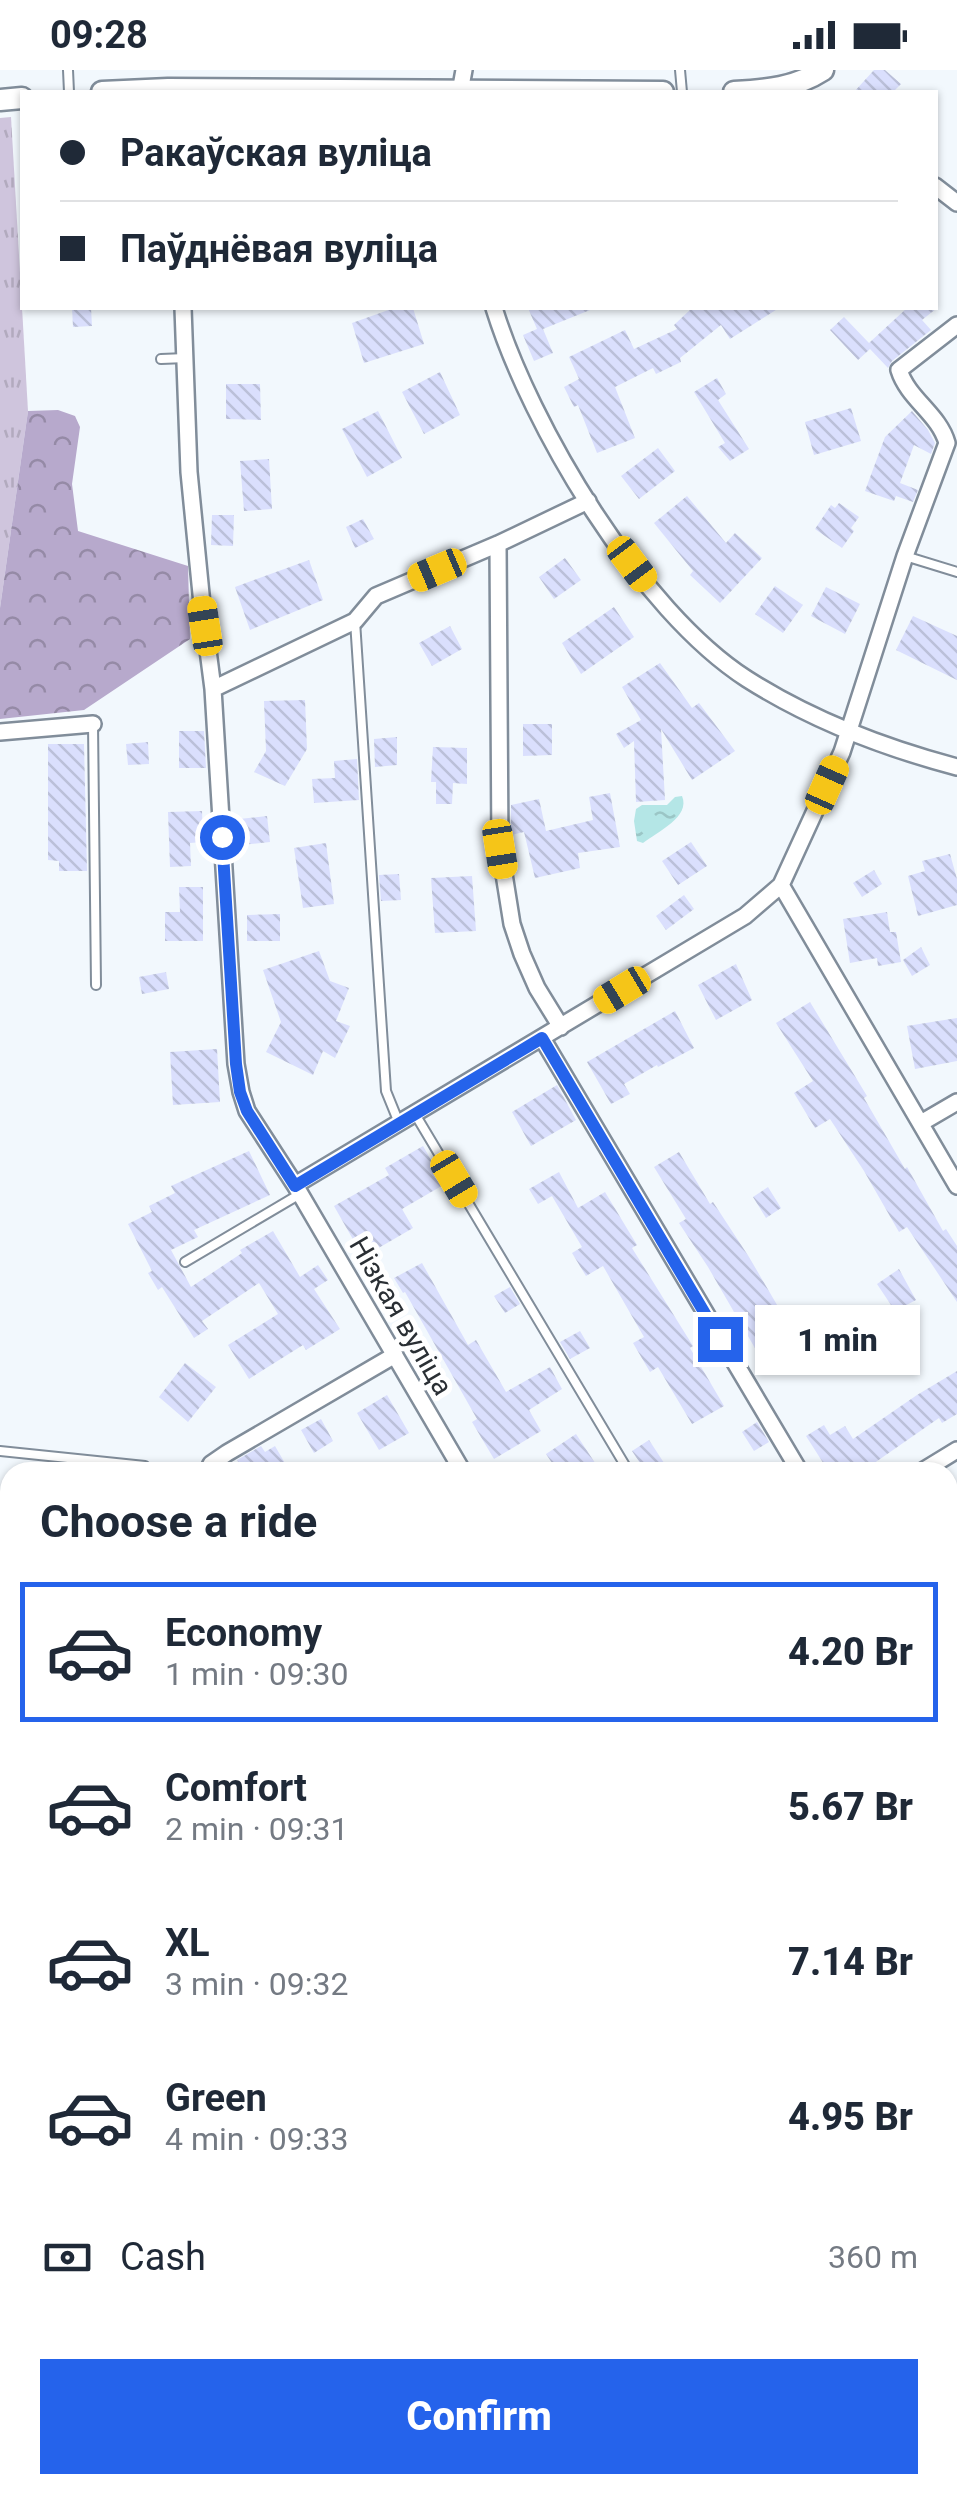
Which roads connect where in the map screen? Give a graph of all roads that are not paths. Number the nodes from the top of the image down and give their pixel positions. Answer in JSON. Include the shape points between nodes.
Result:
{"nodes":[{"id":1,"x":817,"y":81,"type":"edge"},
{"id":2,"x":168,"y":84,"type":"edge"},
{"id":3,"x":461,"y":84,"type":"edge"},
{"id":4,"x":118,"y":90,"type":"edge"},
{"id":5,"x":612,"y":90,"type":"edge"},
{"id":6,"x":759,"y":90,"type":"edge"},
{"id":7,"x":183,"y":310,"type":"edge"},
{"id":8,"x":495,"y":310,"type":"edge"},
{"id":9,"x":957,"y":325,"type":"edge"},
{"id":10,"x":160,"y":358,"type":"dead end"},
{"id":11,"x":186,"y":358,"type":"junction"},
{"id":12,"x":588,"y":500,"type":"junction"},
{"id":13,"x":498,"y":544,"type":"junction"},
{"id":14,"x":905,"y":556,"type":"junction"},
{"id":15,"x":957,"y":572,"type":"edge"},
{"id":16,"x":355,"y":621,"type":"junction"},
{"id":17,"x":213,"y":689,"type":"junction"},
{"id":18,"x":94,"y":724,"type":"joint"},
{"id":19,"x":850,"y":731,"type":"junction"},
{"id":20,"x":6,"y":732,"type":"edge"},
{"id":21,"x":957,"y":767,"type":"edge"},
{"id":22,"x":782,"y":885,"type":"junction"},
{"id":23,"x":96,"y":985,"type":"dead end"},
{"id":24,"x":562,"y":1027,"type":"junction"},
{"id":25,"x":542,"y":1038,"type":"junction"},
{"id":26,"x":957,"y":1102,"type":"edge"},
{"id":27,"x":416,"y":1114,"type":"junction"},
{"id":28,"x":922,"y":1123,"type":"junction"},
{"id":29,"x":400,"y":1124,"type":"junction"},
{"id":30,"x":957,"y":1186,"type":"edge"},
{"id":31,"x":298,"y":1190,"type":"junction"},
{"id":32,"x":184,"y":1262,"type":"dead end"},
{"id":33,"x":395,"y":1355,"type":"junction"},
{"id":34,"x":0,"y":1451,"type":"edge"},
{"id":35,"x":106,"y":1462,"type":"edge"},
{"id":36,"x":214,"y":1462,"type":"edge"},
{"id":37,"x":457,"y":1462,"type":"edge"},
{"id":38,"x":623,"y":1462,"type":"edge"},
{"id":39,"x":794,"y":1462,"type":"edge"}],
"edges":[{"from":1,"to":6,"type":"street"},
{"from":2,"to":3,"type":"street"},
{"from":2,"to":4,"type":"street"},
{"from":3,"to":5,"type":"street"},
{"from":7,"to":11,"type":"street","name":"Нізкая вуліца"},
{"from":8,"to":12,"type":"street","via":[[534,408]]},
{"from":9,"to":14,"type":"street","via":[[898,370],[947,443]]},
{"from":10,"to":11,"type":"lane"},
{"from":11,"to":17,"type":"street","name":"Нізкая вуліца","via":[[189,472]]},
{"from":12,"to":13,"type":"street"},
{"from":12,"to":19,"type":"street","via":[[646,584],[714,655]]},
{"from":13,"to":16,"type":"street","via":[[376,596]]},
{"from":13,"to":24,"type":"street","via":[[500,849],[522,954]]},
{"from":14,"to":15,"type":"lane"},
{"from":14,"to":19,"type":"street"},
{"from":16,"to":17,"type":"street"},
{"from":16,"to":29,"type":"lane","via":[[386,1092]]},
{"from":17,"to":31,"type":"street","name":"Нізкая вуліца","via":[[240,1092]]},
{"from":18,"to":20,"type":"street"},
{"from":18,"to":23,"type":"lane"},
{"from":19,"to":21,"type":"street"},
{"from":19,"to":22,"type":"street"},
{"from":22,"to":24,"type":"street","via":[[745,916]]},
{"from":22,"to":28,"type":"street"},
{"from":24,"to":25,"type":"street"},
{"from":25,"to":27,"type":"street"},
{"from":25,"to":39,"type":"street"},
{"from":26,"to":28,"type":"street"},
{"from":27,"to":29,"type":"street"},
{"from":27,"to":38,"type":"lane"},
{"from":28,"to":30,"type":"street"},
{"from":29,"to":31,"type":"street"},
{"from":31,"to":32,"type":"lane"},
{"from":31,"to":33,"type":"street","name":"Нізкая вуліца"},
{"from":33,"to":36,"type":"street"},
{"from":33,"to":37,"type":"street","name":"Нізкая вуліца"},
{"from":34,"to":35,"type":"lane"}]}
